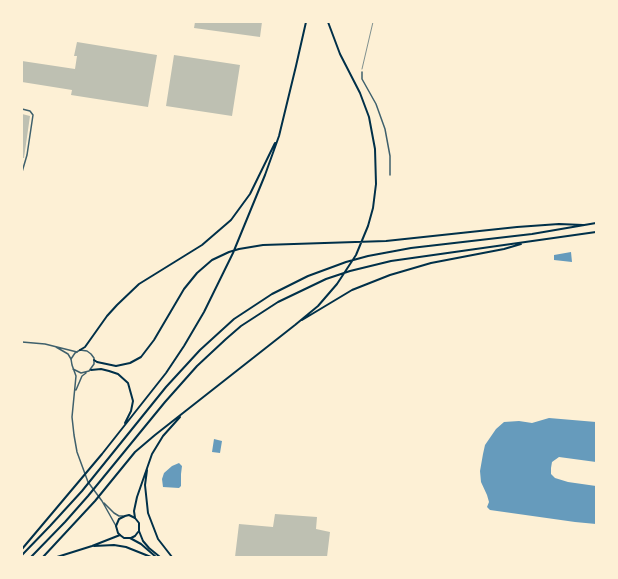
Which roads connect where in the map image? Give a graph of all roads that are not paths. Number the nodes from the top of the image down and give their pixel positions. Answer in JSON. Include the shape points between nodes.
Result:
{"nodes":[{"id":1,"x":306,"y":22,"type":"edge"},
{"id":2,"x":328,"y":22,"type":"edge"},
{"id":3,"x":362,"y":72,"type":"road end"},
{"id":4,"x":22,"y":109,"type":"edge"},
{"id":5,"x":278,"y":136,"type":"junction"},
{"id":6,"x":22,"y":172,"type":"edge"},
{"id":7,"x":390,"y":175,"type":"dead end"},
{"id":8,"x":596,"y":223,"type":"edge"},
{"id":9,"x":588,"y":225,"type":"junction"},
{"id":10,"x":596,"y":232,"type":"edge"},
{"id":11,"x":529,"y":242,"type":"junction"},
{"id":12,"x":295,"y":325,"type":"junction"},
{"id":13,"x":22,"y":342,"type":"edge"},
{"id":14,"x":54,"y":346,"type":"junction"},
{"id":15,"x":80,"y":350,"type":"junction"},
{"id":16,"x":77,"y":352,"type":"junction"},
{"id":17,"x":71,"y":360,"type":"junction"},
{"id":18,"x":94,"y":360,"type":"junction"},
{"id":19,"x":74,"y":369,"type":"junction"},
{"id":20,"x":91,"y":370,"type":"junction"},
{"id":21,"x":86,"y":373,"type":"junction"},
{"id":22,"x":75,"y":392,"type":"junction"},
{"id":23,"x":185,"y":412,"type":"junction"},
{"id":24,"x":123,"y":428,"type":"junction"},
{"id":25,"x":148,"y":465,"type":"junction"},
{"id":26,"x":102,"y":501,"type":"junction"},
{"id":27,"x":125,"y":516,"type":"junction"},
{"id":28,"x":135,"y":518,"type":"junction"},
{"id":29,"x":116,"y":526,"type":"junction"},
{"id":30,"x":139,"y":531,"type":"junction"},
{"id":31,"x":120,"y":535,"type":"junction"},
{"id":32,"x":130,"y":538,"type":"junction"},
{"id":33,"x":92,"y":546,"type":"junction"},
{"id":34,"x":22,"y":549,"type":"edge"},
{"id":35,"x":22,"y":555,"type":"edge"},
{"id":36,"x":31,"y":557,"type":"edge"},
{"id":37,"x":43,"y":557,"type":"edge"},
{"id":38,"x":57,"y":557,"type":"edge"},
{"id":39,"x":151,"y":557,"type":"edge"},
{"id":40,"x":156,"y":557,"type":"edge"},
{"id":41,"x":160,"y":557,"type":"edge"},
{"id":42,"x":172,"y":557,"type":"edge"}],
"edges":[{"from":1,"to":5,"type":"main road"},
{"from":2,"to":12,"type":"main road","via":[[369,117],[376,161],[376,184],[368,226],[356,255],[338,284],[318,306]]},
{"from":3,"to":7,"type":"street","via":[[362,79],[376,104],[385,129],[390,156]]},
{"from":4,"to":6,"type":"street","via":[[30,111],[33,115]]},
{"from":5,"to":15,"type":"main road","via":[[250,194],[230,220],[202,245],[139,284],[117,305]]},
{"from":5,"to":24,"type":"main road","via":[[233,253],[204,312],[176,360]]},
{"from":8,"to":9,"type":"main road"},
{"from":9,"to":18,"type":"main road","via":[[559,224],[386,241],[248,246],[219,256],[190,281],[141,357],[116,366]]},
{"from":9,"to":35,"type":"main road","via":[[368,256],[318,272],[272,294],[234,319],[200,350],[166,387],[82,491]]},
{"from":10,"to":11,"type":"main road"},
{"from":11,"to":12,"type":"main road","via":[[431,263],[363,284]]},
{"from":11,"to":36,"type":"main road","via":[[412,257],[350,271],[309,286],[257,314],[197,366],[88,496]]},
{"from":12,"to":23,"type":"main road"},
{"from":13,"to":14,"type":"street"},
{"from":14,"to":16,"type":"street"},
{"from":14,"to":17,"type":"street","via":[[68,354]]},
{"from":15,"to":16,"type":"street"},
{"from":15,"to":18,"type":"street","via":[[89,352]]},
{"from":16,"to":17,"type":"street"},
{"from":17,"to":19,"type":"street"},
{"from":18,"to":20,"type":"street"},
{"from":19,"to":21,"type":"street","via":[[79,373]]},
{"from":19,"to":22,"type":"street"},
{"from":20,"to":21,"type":"street"},
{"from":20,"to":24,"type":"main road","via":[[101,369],[118,374],[130,387],[133,401]]},
{"from":21,"to":22,"type":"street"},
{"from":22,"to":26,"type":"street","via":[[72,417],[81,466],[88,482]]},
{"from":23,"to":25,"type":"main road","via":[[163,436]]},
{"from":23,"to":37,"type":"main road","via":[[135,452],[87,510]]},
{"from":24,"to":34,"type":"main road"},
{"from":25,"to":28,"type":"main road","via":[[134,511]]},
{"from":25,"to":42,"type":"main road","via":[[145,485],[148,514],[158,539]]},
{"from":26,"to":27,"type":"street","via":[[114,513]]},
{"from":26,"to":29,"type":"street"},
{"from":27,"to":28,"type":"main road"},
{"from":27,"to":29,"type":"main road","via":[[119,519]]},
{"from":28,"to":30,"type":"main road","via":[[139,523]]},
{"from":29,"to":31,"type":"main road"},
{"from":30,"to":32,"type":"main road"},
{"from":30,"to":41,"type":"main road","via":[[143,541]]},
{"from":31,"to":32,"type":"main road"},
{"from":31,"to":33,"type":"main road"},
{"from":32,"to":40,"type":"main road"},
{"from":33,"to":38,"type":"main road"},
{"from":33,"to":39,"type":"main road","via":[[126,547]]}]}
